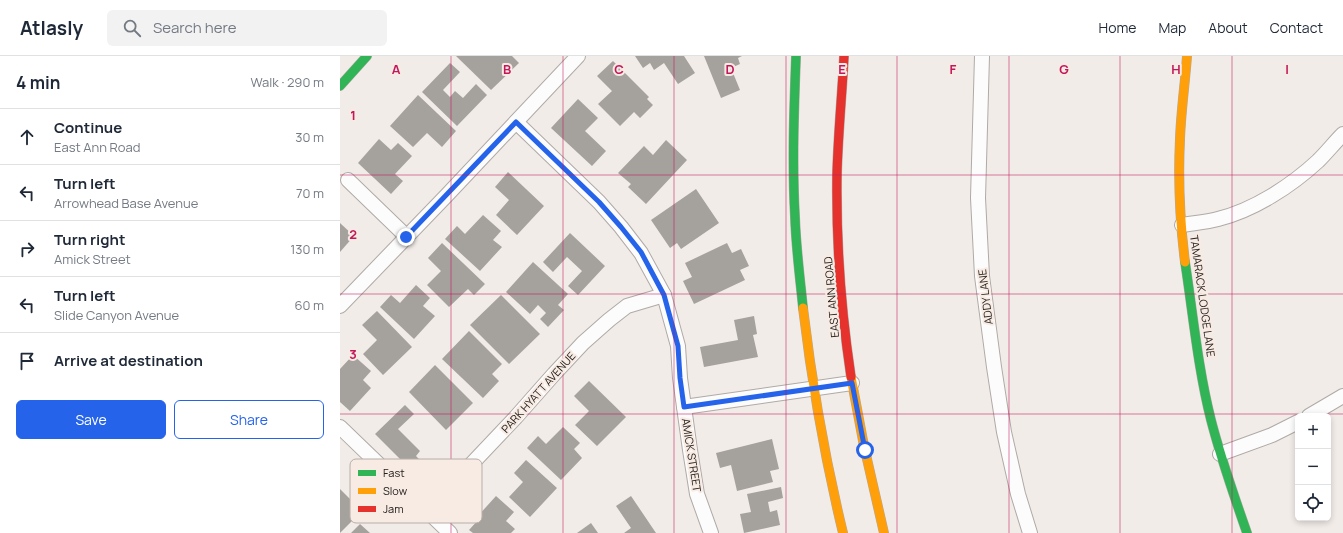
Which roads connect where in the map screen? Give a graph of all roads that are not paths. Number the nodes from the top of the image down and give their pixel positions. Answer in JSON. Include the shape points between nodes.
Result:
{"nodes":[{"id":1,"x":367,"y":56,"type":"edge"},
{"id":2,"x":578,"y":56,"type":"edge"},
{"id":3,"x":796,"y":56,"type":"edge"},
{"id":4,"x":844,"y":56,"type":"edge"},
{"id":5,"x":982,"y":56,"type":"edge"},
{"id":6,"x":1187,"y":56,"type":"edge"},
{"id":7,"x":340,"y":86,"type":"edge"},
{"id":8,"x":516,"y":122,"type":"junction"},
{"id":9,"x":1343,"y":134,"type":"edge"},
{"id":10,"x":348,"y":180,"type":"dead end"},
{"id":11,"x":1182,"y":224,"type":"junction"},
{"id":12,"x":406,"y":237,"type":"junction"},
{"id":13,"x":664,"y":295,"type":"junction"},
{"id":14,"x":340,"y":306,"type":"edge"},
{"id":15,"x":852,"y":383,"type":"junction"},
{"id":16,"x":814,"y":388,"type":"junction"},
{"id":17,"x":1343,"y":396,"type":"edge"},
{"id":18,"x":684,"y":407,"type":"junction"},
{"id":19,"x":1314,"y":413,"type":"edge"},
{"id":20,"x":1295,"y":424,"type":"edge"},
{"id":21,"x":340,"y":427,"type":"edge"},
{"id":22,"x":1220,"y":454,"type":"junction"},
{"id":23,"x":374,"y":459,"type":"edge"},
{"id":24,"x":477,"y":459,"type":"edge"},
{"id":25,"x":440,"y":523,"type":"edge"},
{"id":26,"x":450,"y":533,"type":"edge"},
{"id":27,"x":711,"y":533,"type":"edge"},
{"id":28,"x":843,"y":533,"type":"edge"},
{"id":29,"x":884,"y":533,"type":"edge"},
{"id":30,"x":1030,"y":533,"type":"edge"},
{"id":31,"x":1247,"y":533,"type":"edge"}],
"edges":[{"from":1,"to":7,"type":"main road"},
{"from":2,"to":8,"type":"street"},
{"from":3,"to":16,"type":"main road","via":[[794,194],[806,340]]},
{"from":4,"to":15,"type":"main road","name":"EAST ANN ROAD","via":[[837,188],[842,299]]},
{"from":5,"to":30,"type":"street","name":"ADDY LANE","via":[[978,198],[982,276],[1004,432]]},
{"from":6,"to":11,"type":"main road","name":"TAMARACK LODGE LANE","via":[[1180,139]]},
{"from":8,"to":12,"type":"street"},
{"from":8,"to":13,"type":"street","name":"AMICK STREET","via":[[599,202],[621,227],[641,252]]},
{"from":9,"to":11,"type":"street","via":[[1292,183],[1272,196],[1242,211],[1218,219]]},
{"from":10,"to":12,"type":"street"},
{"from":11,"to":22,"type":"main road","name":"TAMARACK LODGE LANE","via":[[1201,368]]},
{"from":12,"to":14,"type":"street"},
{"from":13,"to":18,"type":"street","name":"AMICK STREET","via":[[678,346]]},
{"from":13,"to":24,"type":"street","name":"PARK HYATT AVENUE","via":[[627,306],[609,320],[583,343]]},
{"from":15,"to":16,"type":"street"},
{"from":15,"to":29,"type":"main road","name":"EAST ANN ROAD"},
{"from":16,"to":18,"type":"street"},
{"from":16,"to":28,"type":"main road"},
{"from":17,"to":19,"type":"street"},
{"from":18,"to":27,"type":"street","name":"AMICK STREET","via":[[697,494]]},
{"from":20,"to":22,"type":"street"},
{"from":21,"to":23,"type":"street"},
{"from":22,"to":31,"type":"main road","name":"TAMARACK LODGE LANE"},
{"from":25,"to":26,"type":"street"}]}
